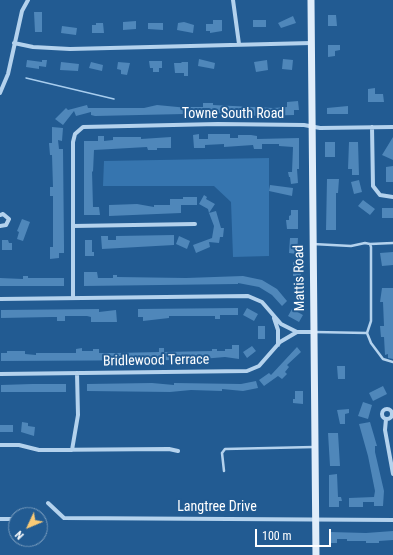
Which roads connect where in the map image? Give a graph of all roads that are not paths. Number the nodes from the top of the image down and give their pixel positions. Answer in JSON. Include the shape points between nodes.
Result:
{"nodes":[{"id":1,"x":28,"y":0,"type":"edge"},
{"id":2,"x":233,"y":0,"type":"edge"},
{"id":3,"x":311,"y":0,"type":"edge"},
{"id":4,"x":14,"y":43,"type":"junction"},
{"id":5,"x":311,"y":43,"type":"junction"},
{"id":6,"x":239,"y":44,"type":"junction"},
{"id":7,"x":0,"y":93,"type":"edge"},
{"id":8,"x":312,"y":127,"type":"junction"},
{"id":9,"x":372,"y":127,"type":"junction"},
{"id":10,"x":393,"y":127,"type":"edge"},
{"id":11,"x":393,"y":197,"type":"edge"},
{"id":12,"x":0,"y":215,"type":"edge"},
{"id":13,"x":195,"y":224,"type":"dead end"},
{"id":14,"x":0,"y":226,"type":"edge"},
{"id":15,"x":73,"y":226,"type":"junction"},
{"id":16,"x":393,"y":243,"type":"edge"},
{"id":17,"x":313,"y":244,"type":"junction"},
{"id":18,"x":370,"y":244,"type":"junction"},
{"id":19,"x":73,"y":297,"type":"junction"},
{"id":20,"x":0,"y":299,"type":"edge"},
{"id":21,"x":274,"y":316,"type":"junction"},
{"id":22,"x":297,"y":332,"type":"junction"},
{"id":23,"x":314,"y":332,"type":"junction"},
{"id":24,"x":367,"y":333,"type":"junction"},
{"id":25,"x":278,"y":345,"type":"junction"},
{"id":26,"x":393,"y":362,"type":"edge"},
{"id":27,"x":77,"y":373,"type":"junction"},
{"id":28,"x":0,"y":374,"type":"edge"},
{"id":29,"x":386,"y":419,"type":"dead end"},
{"id":30,"x":0,"y":445,"type":"edge"},
{"id":31,"x":315,"y":447,"type":"junction"},
{"id":32,"x":72,"y":450,"type":"junction"},
{"id":33,"x":178,"y":451,"type":"dead end"},
{"id":34,"x":224,"y":471,"type":"dead end"},
{"id":35,"x":393,"y":474,"type":"edge"},
{"id":36,"x":48,"y":503,"type":"dead end"},
{"id":37,"x":316,"y":518,"type":"junction"},
{"id":38,"x":393,"y":520,"type":"edge"},
{"id":39,"x":316,"y":555,"type":"edge"}],
"edges":[{"from":1,"to":4,"type":"street","via":[[22,11]]},
{"from":2,"to":6,"type":"street"},
{"from":3,"to":5,"type":"main road","name":"Mattis Road"},
{"from":4,"to":6,"type":"street","via":[[70,49]]},
{"from":4,"to":7,"type":"street","via":[[8,74]]},
{"from":5,"to":6,"type":"street"},
{"from":5,"to":8,"type":"main road","name":"Mattis Road"},
{"from":8,"to":9,"type":"street","name":"Towne South Road"},
{"from":8,"to":15,"type":"street","name":"Towne South Road","via":[[226,124],[83,127],[75,134]]},
{"from":8,"to":17,"type":"main road","name":"Mattis Road"},
{"from":9,"to":10,"type":"street","name":"Towne South Road"},
{"from":9,"to":11,"type":"street","via":[[373,186],[380,195]]},
{"from":12,"to":14,"type":"street","via":[[3,214],[9,219],[6,225]]},
{"from":13,"to":15,"type":"street"},
{"from":15,"to":19,"type":"street"},
{"from":16,"to":18,"type":"lane"},
{"from":17,"to":18,"type":"lane"},
{"from":17,"to":23,"type":"main road","name":"Mattis Road"},
{"from":18,"to":24,"type":"lane","via":[[371,321]]},
{"from":19,"to":20,"type":"street"},
{"from":19,"to":21,"type":"street","via":[[248,296],[262,302]]},
{"from":21,"to":22,"type":"street","via":[[281,324]]},
{"from":21,"to":25,"type":"street","via":[[278,330]]},
{"from":22,"to":23,"type":"street"},
{"from":22,"to":25,"type":"street","name":"Bridlewood Terrace"},
{"from":23,"to":24,"type":"lane"},
{"from":23,"to":31,"type":"main road","name":"Mattis Road"},
{"from":24,"to":26,"type":"lane","via":[[383,359]]},
{"from":25,"to":27,"type":"street","name":"Bridlewood Terrace","via":[[259,366],[247,371]]},
{"from":27,"to":28,"type":"street","name":"Bridlewood Terrace"},
{"from":27,"to":32,"type":"street","via":[[78,415]]},
{"from":29,"to":35,"type":"street","via":[[385,430]]},
{"from":30,"to":32,"type":"street","via":[[19,445],[39,450]]},
{"from":31,"to":34,"type":"lane","via":[[225,449],[222,453]]},
{"from":31,"to":37,"type":"main road","name":"Mattis Road"},
{"from":32,"to":33,"type":"street"},
{"from":36,"to":37,"type":"street","name":"Langtree Drive","via":[[64,518]]},
{"from":37,"to":38,"type":"street","name":"Langtree Drive"},
{"from":37,"to":39,"type":"main road","name":"Mattis Road"}]}
